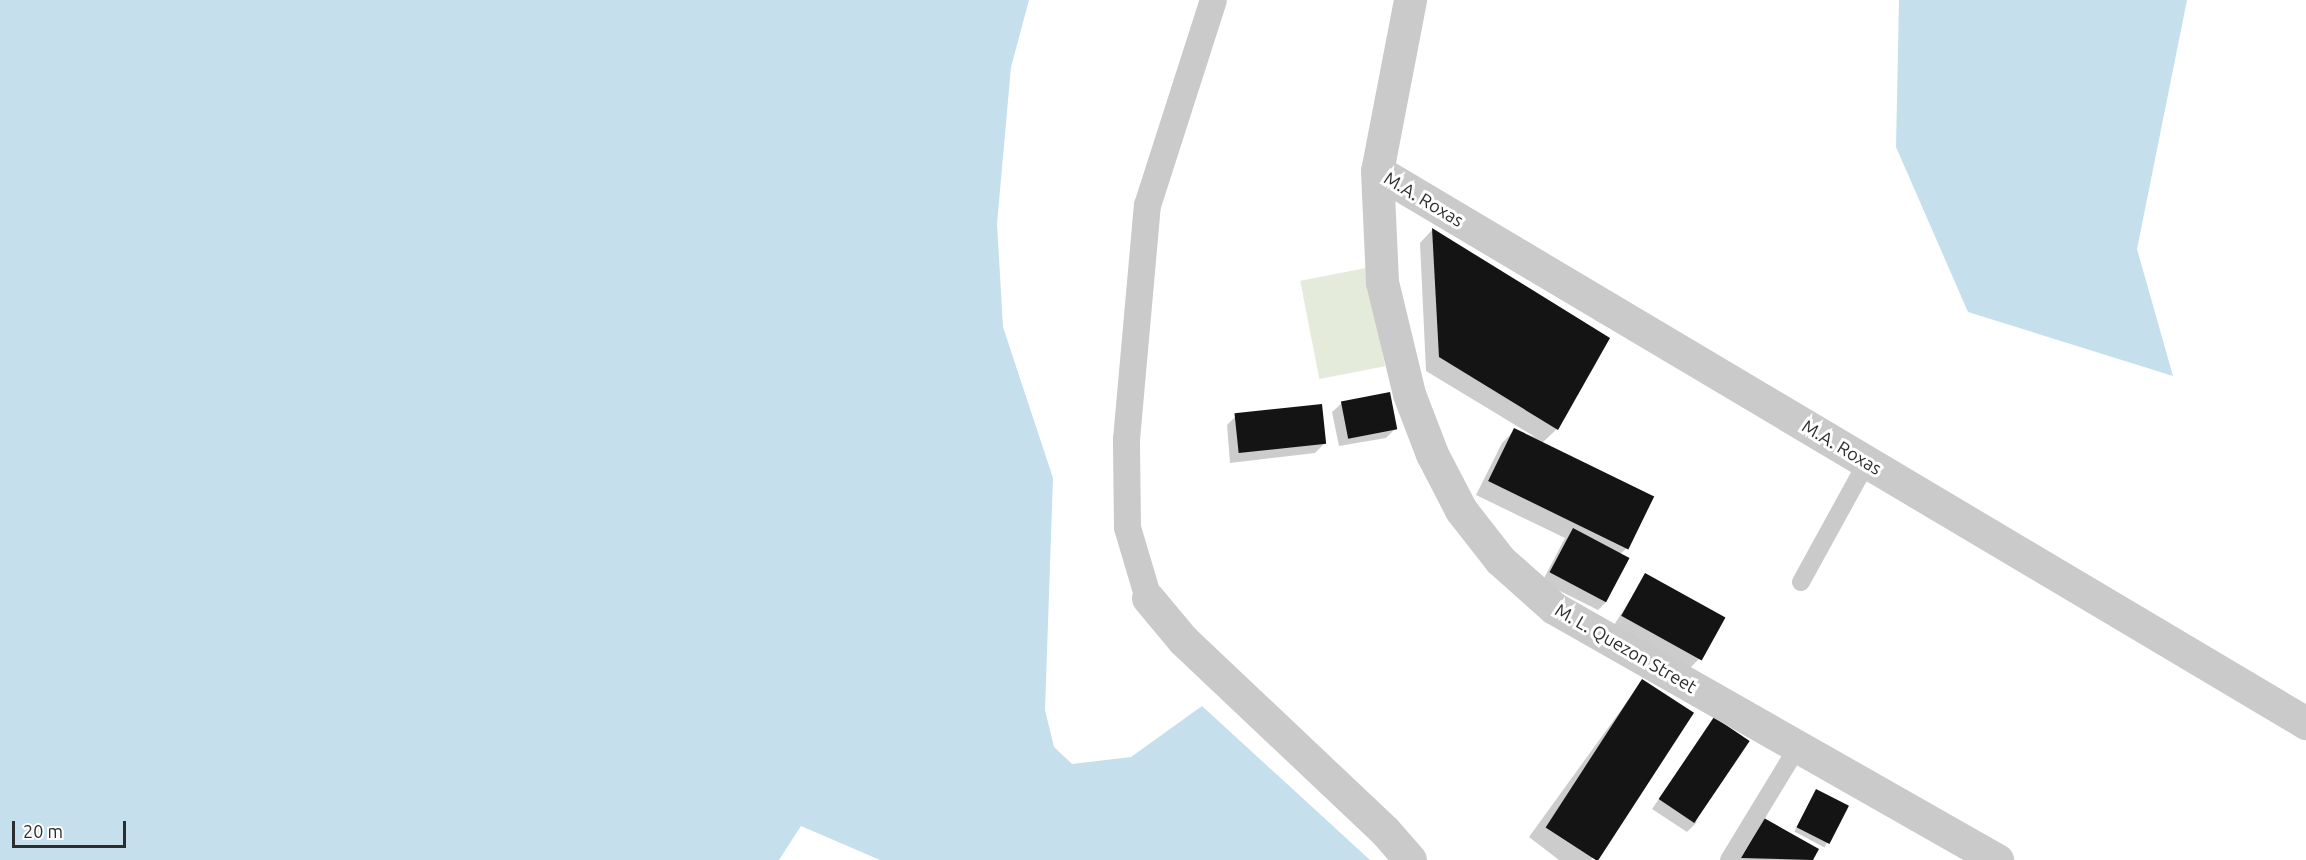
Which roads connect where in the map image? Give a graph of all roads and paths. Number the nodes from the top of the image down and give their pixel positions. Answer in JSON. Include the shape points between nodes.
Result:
{"nodes":[{"id":1,"x":1213,"y":0,"type":"edge"},
{"id":2,"x":1410,"y":0,"type":"edge"},
{"id":3,"x":1377,"y":171,"type":"junction"},
{"id":4,"x":1867,"y":462,"type":"junction"},
{"id":5,"x":1801,"y":582,"type":"dead end"},
{"id":6,"x":1148,"y":598,"type":"joint"},
{"id":7,"x":2306,"y":723,"type":"edge"},
{"id":8,"x":1799,"y":745,"type":"junction"},
{"id":9,"x":1410,"y":860,"type":"edge"},
{"id":10,"x":1729,"y":860,"type":"edge"},
{"id":11,"x":1997,"y":860,"type":"edge"}],
"edges":[{"from":1,"to":6,"type":"street","via":[[1147,205],[1126,450],[1127,527]]},
{"from":2,"to":3,"type":"street","name":"M. L. Quezon Street"},
{"from":3,"to":4,"type":"street","name":"M.A. Roxas"},
{"from":3,"to":8,"type":"street","name":"M. L. Quezon Street","via":[[1382,282],[1409,394],[1432,454],[1461,510],[1500,560],[1554,608]]},
{"from":4,"to":5,"type":"lane"},
{"from":4,"to":7,"type":"street","name":"M.A. Roxas"},
{"from":6,"to":9,"type":"street","via":[[1183,640],[1385,831]]},
{"from":8,"to":10,"type":"lane"},
{"from":8,"to":11,"type":"street","name":"M. L. Quezon Street"}]}
